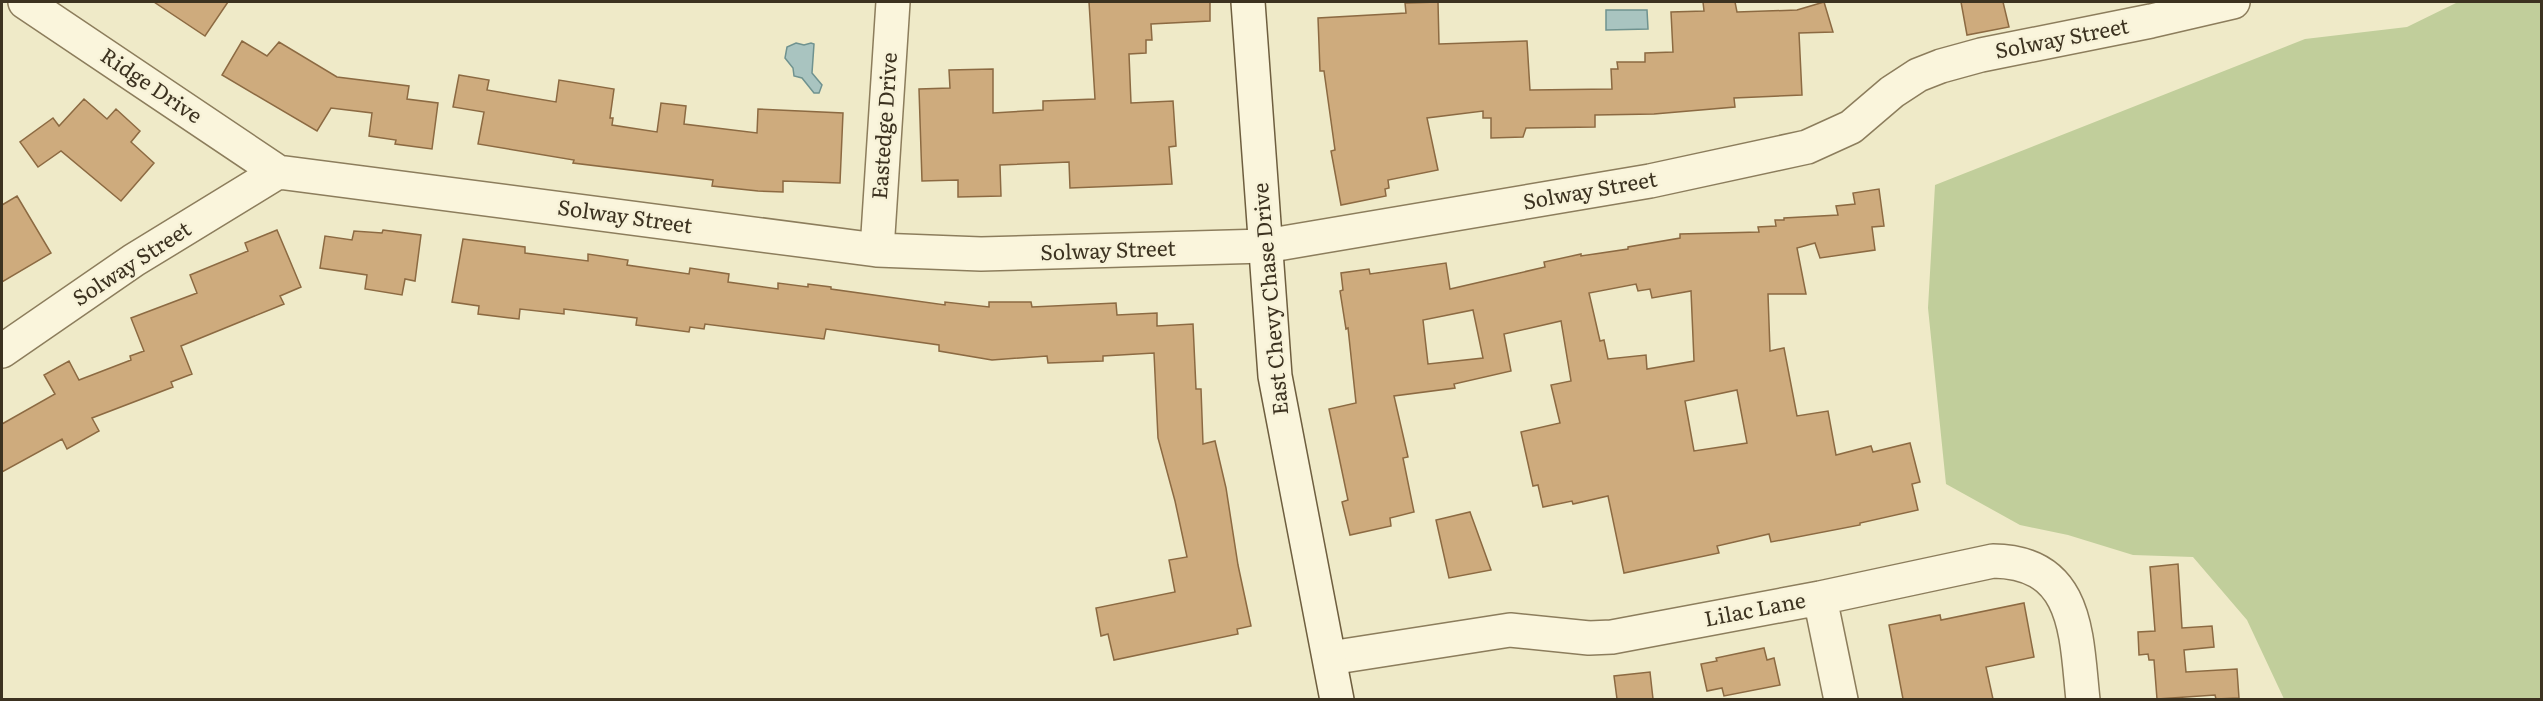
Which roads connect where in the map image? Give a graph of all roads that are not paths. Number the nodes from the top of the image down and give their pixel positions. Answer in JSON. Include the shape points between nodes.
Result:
{"nodes":[{"id":1,"x":25,"y":2,"type":"edge"},
{"id":2,"x":893,"y":2,"type":"edge"},
{"id":3,"x":1248,"y":2,"type":"edge"},
{"id":4,"x":2233,"y":2,"type":"edge"},
{"id":5,"x":278,"y":172,"type":"junction"},
{"id":6,"x":1265,"y":246,"type":"junction"},
{"id":7,"x":878,"y":250,"type":"junction"},
{"id":8,"x":2,"y":351,"type":"edge"},
{"id":9,"x":1820,"y":597,"type":"junction"},
{"id":10,"x":1330,"y":658,"type":"junction"},
{"id":11,"x":1337,"y":699,"type":"edge"},
{"id":12,"x":1840,"y":699,"type":"edge"},
{"id":13,"x":2083,"y":699,"type":"edge"}],
"edges":[{"from":1,"to":5,"type":"street","name":"Ridge Drive"},
{"from":2,"to":7,"type":"street","name":"Eastedge Drive"},
{"from":3,"to":6,"type":"street","name":"East Chevy Chase Drive"},
{"from":4,"to":6,"type":"street","name":"Solway Street","via":[[1941,66],[1892,92],[1851,127],[1807,147],[1650,181]]},
{"from":5,"to":7,"type":"street","name":"Solway Street"},
{"from":5,"to":8,"type":"street","name":"Solway Street","via":[[134,260]]},
{"from":6,"to":7,"type":"street","name":"Solway Street","via":[[981,254]]},
{"from":6,"to":10,"type":"street","name":"East Chevy Chase Drive","via":[[1275,376]]},
{"from":9,"to":10,"type":"street","name":"Lilac Lane","via":[[1612,637],[1510,630]]},
{"from":9,"to":12,"type":"street"},
{"from":9,"to":13,"type":"street","name":"Lilac Lane","via":[[1993,561],[2030,567],[2054,585],[2071,611]]},
{"from":10,"to":11,"type":"street","name":"East Chevy Chase Drive"}]}
